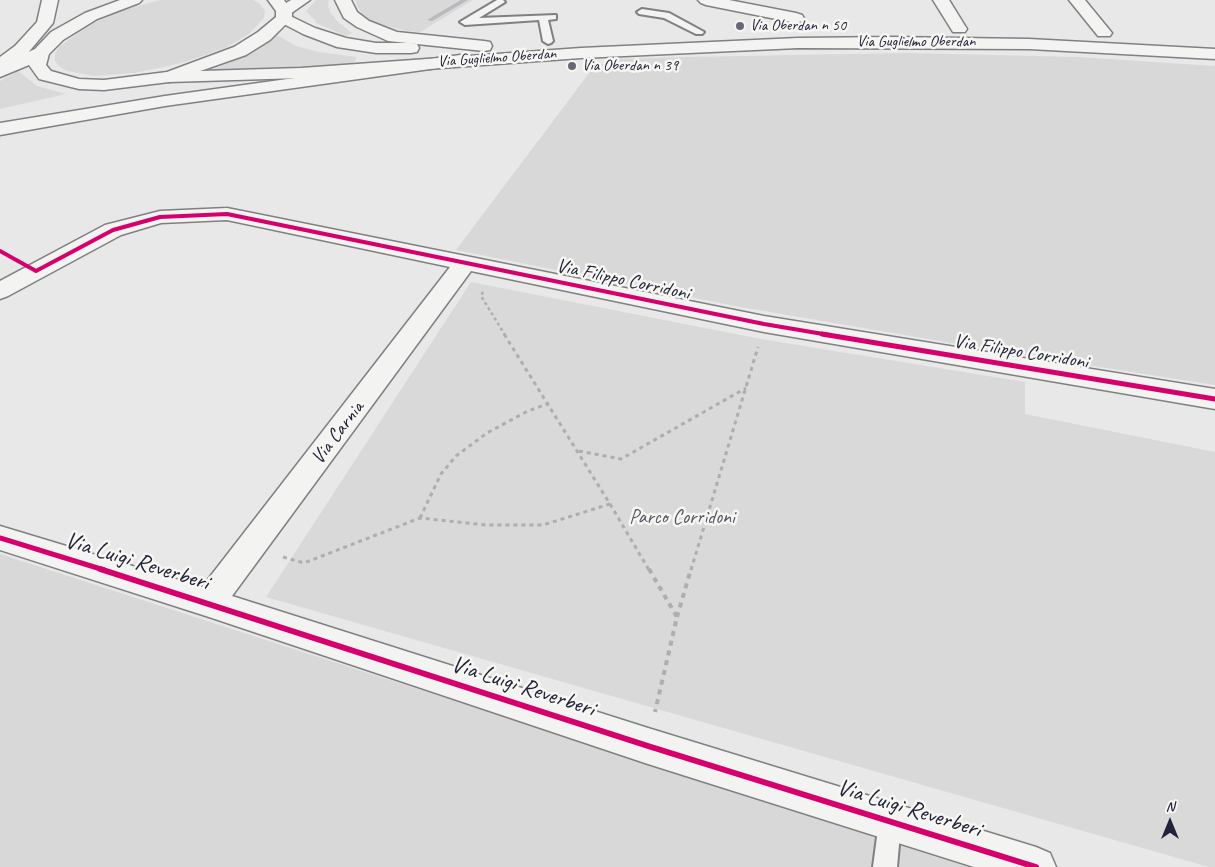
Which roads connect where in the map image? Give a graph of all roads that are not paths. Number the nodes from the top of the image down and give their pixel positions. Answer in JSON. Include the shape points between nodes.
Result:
{"nodes":[{"id":1,"x":50,"y":0,"type":"edge"},
{"id":2,"x":134,"y":0,"type":"edge"},
{"id":3,"x":302,"y":0,"type":"edge"},
{"id":4,"x":342,"y":0,"type":"edge"},
{"id":5,"x":706,"y":0,"type":"edge"},
{"id":6,"x":791,"y":0,"type":"edge"},
{"id":7,"x":942,"y":0,"type":"edge"},
{"id":8,"x":1077,"y":0,"type":"edge"},
{"id":9,"x":500,"y":2,"type":"dead end"},
{"id":10,"x":65,"y":9,"type":"dead end"},
{"id":11,"x":281,"y":10,"type":"edge"},
{"id":12,"x":642,"y":12,"type":"dead end"},
{"id":13,"x":794,"y":25,"type":"junction"},
{"id":14,"x":959,"y":29,"type":"junction"},
{"id":15,"x":698,"y":32,"type":"junction"},
{"id":16,"x":1104,"y":34,"type":"junction"},
{"id":17,"x":57,"y":36,"type":"junction"},
{"id":18,"x":1215,"y":40,"type":"edge"},
{"id":19,"x":548,"y":41,"type":"junction"},
{"id":20,"x":891,"y":42,"type":"junction"},
{"id":21,"x":484,"y":46,"type":"junction"},
{"id":22,"x":41,"y":53,"type":"junction"},
{"id":23,"x":1215,"y":54,"type":"edge"},
{"id":24,"x":460,"y":60,"type":"junction"},
{"id":25,"x":0,"y":65,"type":"edge"},
{"id":26,"x":0,"y":72,"type":"edge"},
{"id":27,"x":168,"y":77,"type":"junction"},
{"id":28,"x":130,"y":83,"type":"junction"},
{"id":29,"x":0,"y":116,"type":"edge"},
{"id":30,"x":0,"y":129,"type":"edge"},
{"id":31,"x":465,"y":263,"type":"junction"},
{"id":32,"x":2,"y":288,"type":"edge"},
{"id":33,"x":1215,"y":400,"type":"edge"},
{"id":34,"x":0,"y":538,"type":"edge"},
{"id":35,"x":209,"y":603,"type":"junction"},
{"id":36,"x":890,"y":822,"type":"junction"},
{"id":37,"x":885,"y":867,"type":"edge"},
{"id":38,"x":1036,"y":867,"type":"edge"}],
"edges":[{"from":1,"to":25,"type":"main road","via":[[45,23],[21,50]]},
{"from":2,"to":17,"type":"main road","via":[[90,16]]},
{"from":3,"to":11,"type":"main road"},
{"from":4,"to":21,"type":"main road","via":[[350,15],[394,37]]},
{"from":5,"to":13,"type":"main road","name":"Via Guglielmo Oberdan"},
{"from":6,"to":13,"type":"main road"},
{"from":7,"to":14,"type":"main road","name":"Via Guglielmo Oberdan"},
{"from":8,"to":16,"type":"main road"},
{"from":9,"to":19,"type":"lane","via":[[465,22],[548,17]]},
{"from":10,"to":17,"type":"main road"},
{"from":11,"to":21,"type":"main road","name":"Via Guglielmo Oberdan","via":[[309,31],[343,43],[401,48]]},
{"from":11,"to":27,"type":"main road","via":[[264,36],[240,51]]},
{"from":12,"to":15,"type":"lane","via":[[666,15]]},
{"from":13,"to":14,"type":"main road","name":"Via Guglielmo Oberdan"},
{"from":13,"to":15,"type":"main road","name":"Via Guglielmo Oberdan"},
{"from":13,"to":20,"type":"main road","via":[[808,37],[858,37]]},
{"from":14,"to":16,"type":"main road","name":"Via Guglielmo Oberdan"},
{"from":15,"to":19,"type":"main road","name":"Via Guglielmo Oberdan"},
{"from":16,"to":18,"type":"main road","name":"Via Guglielmo Oberdan"},
{"from":17,"to":22,"type":"main road"},
{"from":19,"to":21,"type":"main road","name":"Via Guglielmo Oberdan"},
{"from":20,"to":23,"type":"main road","name":"Via Guglielmo Oberdan","via":[[1029,44]]},
{"from":20,"to":24,"type":"main road","name":"Via Guglielmo Oberdan","via":[[683,47]]},
{"from":22,"to":26,"type":"main road"},
{"from":22,"to":28,"type":"main road","via":[[37,65],[45,75],[79,84]]},
{"from":24,"to":27,"type":"main road","name":"Via Guglielmo Oberdan","via":[[301,73]]},
{"from":24,"to":30,"type":"main road","via":[[165,101]]},
{"from":27,"to":28,"type":"main road"},
{"from":28,"to":29,"type":"main road"},
{"from":31,"to":32,"type":"main road","name":"Via Filippo Corridoni","via":[[227,214],[202,214],[160,217],[113,230]]},
{"from":31,"to":33,"type":"main road","name":"Via Filippo Corridoni","via":[[764,324]]},
{"from":31,"to":35,"type":"main road","name":"Via Carnia"},
{"from":34,"to":35,"type":"main road","name":"Via Luigi Reverberi"},
{"from":35,"to":36,"type":"main road","name":"Via Luigi Reverberi"},
{"from":36,"to":37,"type":"lane"},
{"from":36,"to":38,"type":"main road","name":"Via Luigi Reverberi"}]}
